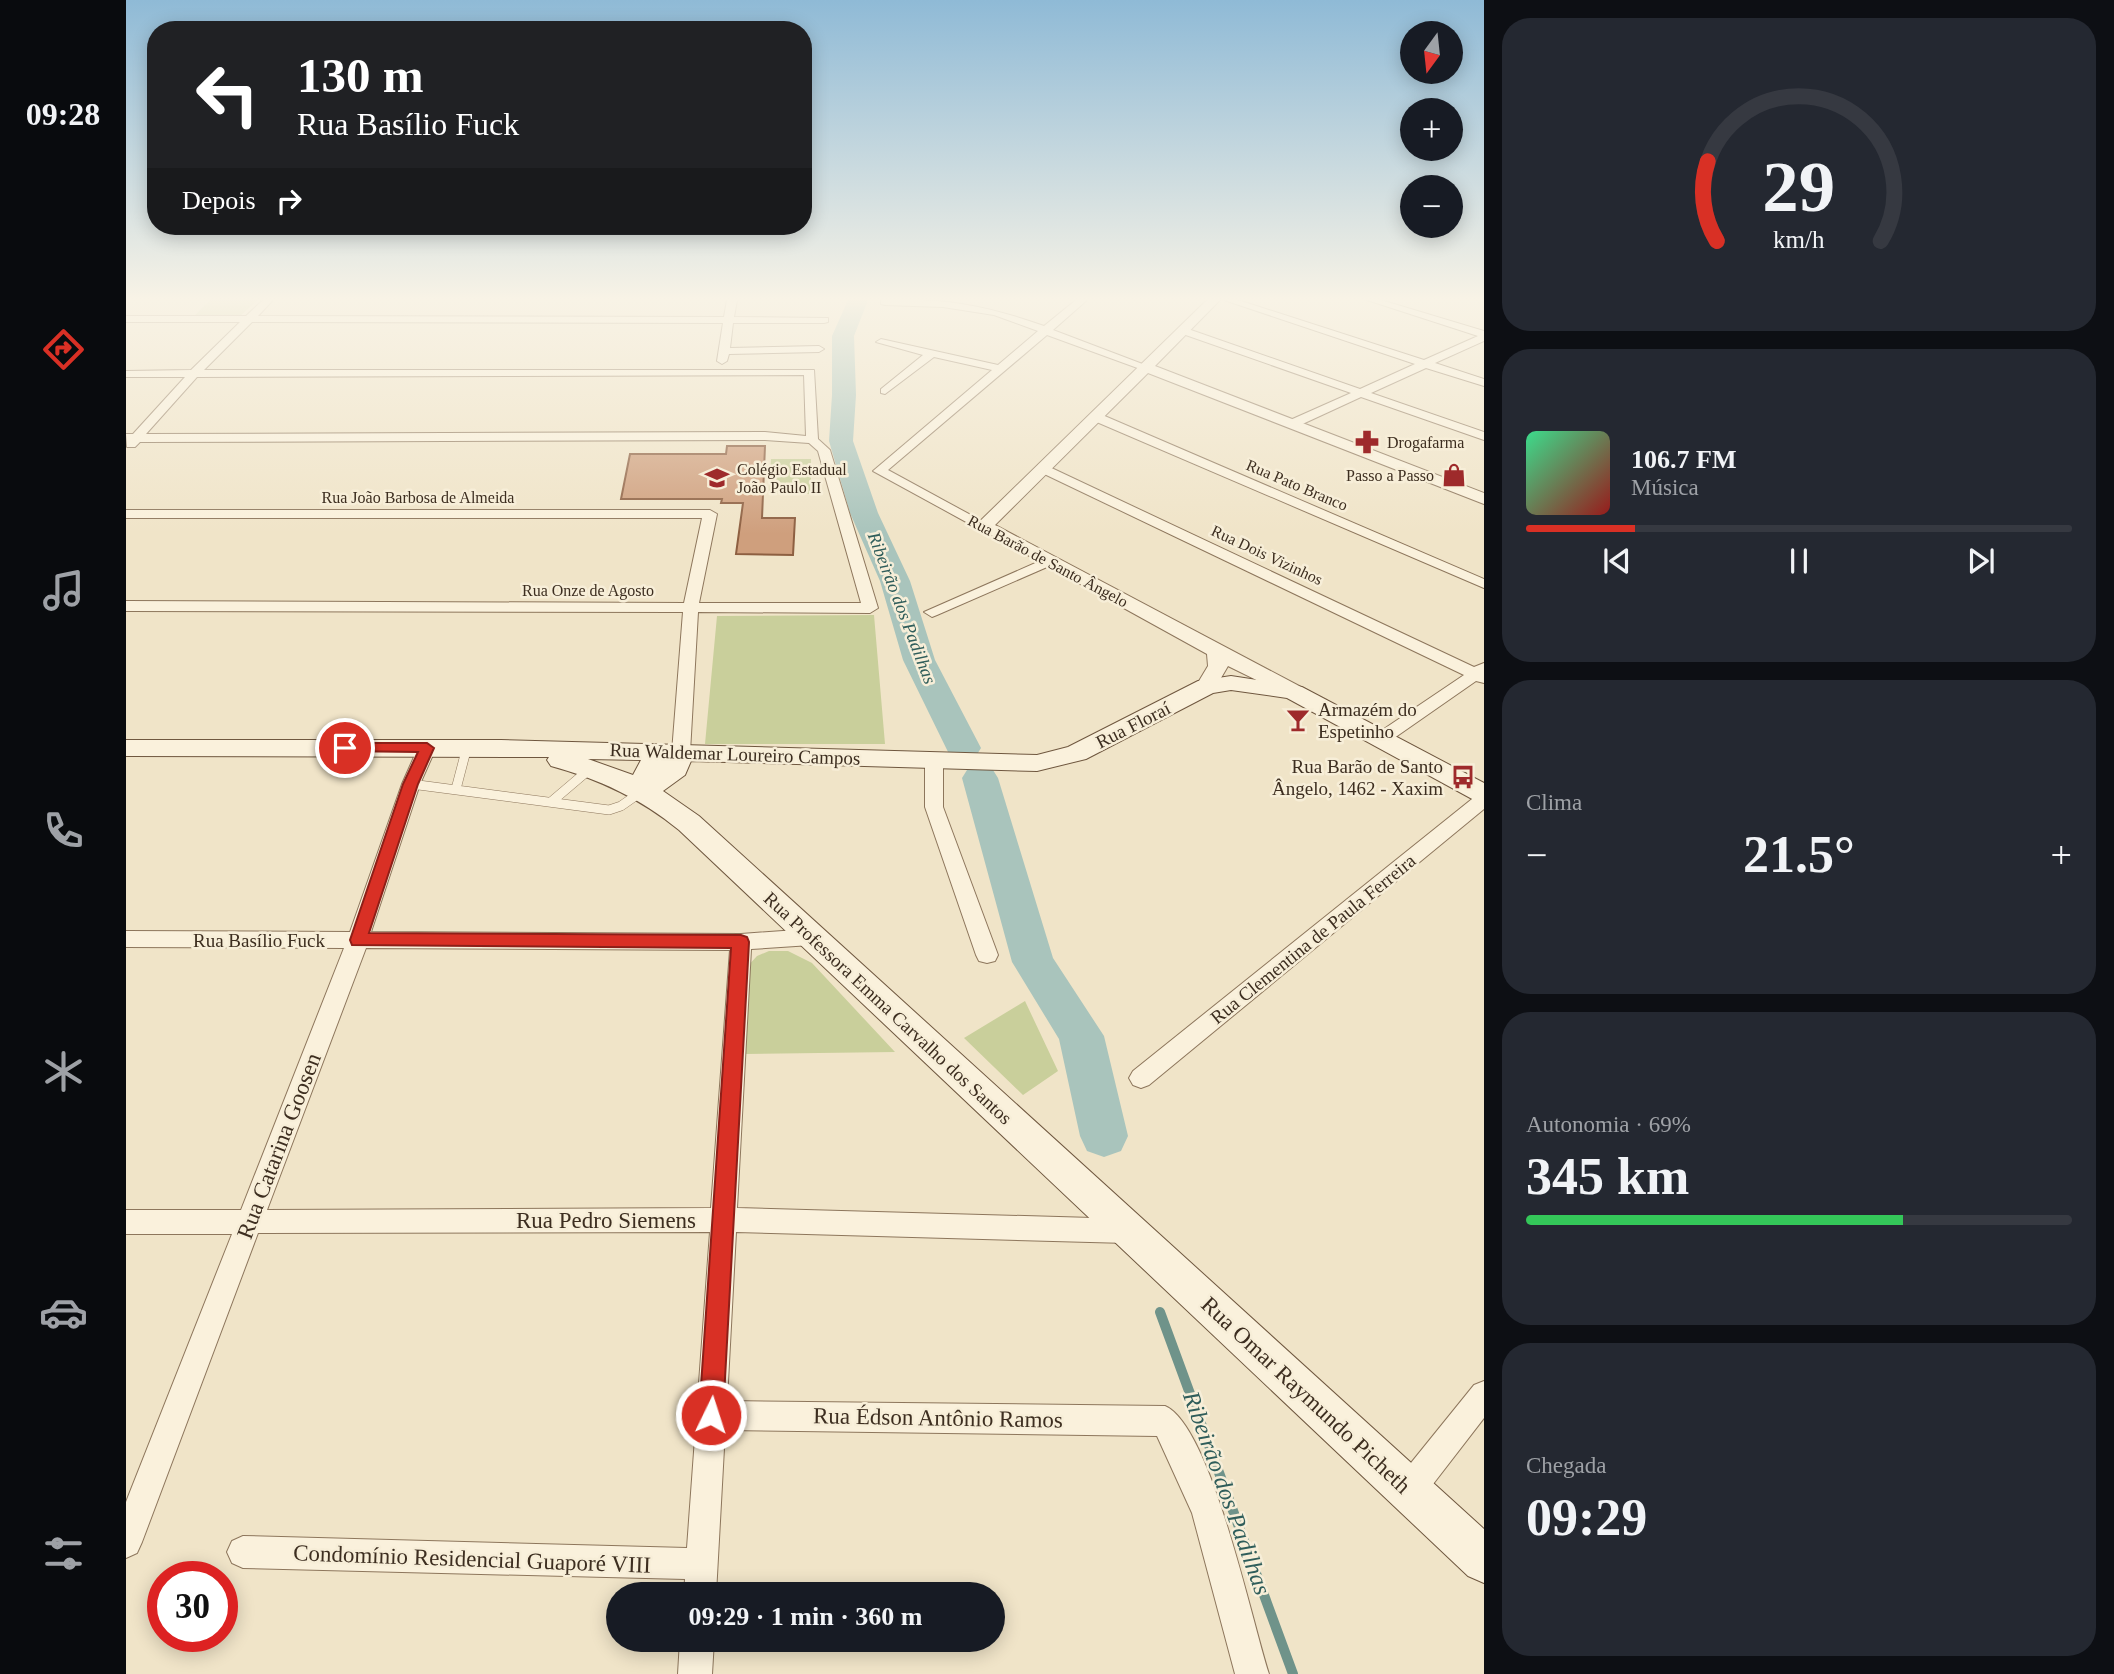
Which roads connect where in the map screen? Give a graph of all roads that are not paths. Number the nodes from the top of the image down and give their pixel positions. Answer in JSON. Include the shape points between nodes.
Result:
{"nodes":[{"id":1,"x":190,"y":378,"type":"edge"},
{"id":2,"x":810,"y":378,"type":"edge"},
{"id":3,"x":901,"y":378,"type":"edge"},
{"id":4,"x":989,"y":378,"type":"edge"},
{"id":5,"x":1136,"y":378,"type":"edge"},
{"id":6,"x":1173,"y":378,"type":"edge"},
{"id":7,"x":1320,"y":378,"type":"edge"},
{"id":8,"x":1391,"y":378,"type":"edge"},
{"id":9,"x":885,"y":391,"type":"dead end"},
{"id":10,"x":1360,"y":392,"type":"junction"},
{"id":11,"x":1096,"y":417,"type":"junction"},
{"id":12,"x":1292,"y":424,"type":"junction"},
{"id":13,"x":1484,"y":436,"type":"edge"},
{"id":14,"x":131,"y":438,"type":"edge"},
{"id":15,"x":812,"y":440,"type":"junction"},
{"id":16,"x":126,"y":449,"type":"edge"},
{"id":17,"x":1043,"y":468,"type":"junction"},
{"id":18,"x":1484,"y":499,"type":"edge"},
{"id":19,"x":126,"y":514,"type":"edge"},
{"id":20,"x":984,"y":526,"type":"junction"},
{"id":21,"x":1049,"y":561,"type":"junction"},
{"id":22,"x":1484,"y":584,"type":"edge"},
{"id":23,"x":126,"y":606,"type":"edge"},
{"id":24,"x":691,"y":607,"type":"junction"},
{"id":25,"x":932,"y":612,"type":"dead end"},
{"id":26,"x":1217,"y":652,"type":"junction"},
{"id":27,"x":1481,"y":673,"type":"edge"},
{"id":28,"x":1208,"y":687,"type":"junction"},
{"id":29,"x":1293,"y":692,"type":"junction"},
{"id":30,"x":1381,"y":739,"type":"junction"},
{"id":31,"x":467,"y":747,"type":"junction"},
{"id":32,"x":126,"y":748,"type":"edge"},
{"id":33,"x":427,"y":748,"type":"junction"},
{"id":34,"x":500,"y":748,"type":"junction"},
{"id":35,"x":681,"y":752,"type":"junction"},
{"id":36,"x":934,"y":759,"type":"junction"},
{"id":37,"x":970,"y":760,"type":"joint"},
{"id":38,"x":591,"y":768,"type":"junction"},
{"id":39,"x":411,"y":784,"type":"junction"},
{"id":40,"x":456,"y":789,"type":"junction"},
{"id":41,"x":644,"y":790,"type":"junction"},
{"id":42,"x":1484,"y":797,"type":"edge"},
{"id":43,"x":551,"y":802,"type":"junction"},
{"id":44,"x":811,"y":937,"type":"junction"},
{"id":45,"x":126,"y":939,"type":"edge"},
{"id":46,"x":358,"y":940,"type":"junction"},
{"id":47,"x":741,"y":942,"type":"junction"},
{"id":48,"x":987,"y":955,"type":"dead end"},
{"id":49,"x":1141,"y":1078,"type":"dead end"},
{"id":50,"x":723,"y":1220,"type":"junction"},
{"id":51,"x":126,"y":1222,"type":"edge"},
{"id":52,"x":250,"y":1222,"type":"junction"},
{"id":53,"x":1128,"y":1231,"type":"junction"},
{"id":54,"x":1484,"y":1395,"type":"edge"},
{"id":55,"x":711,"y":1415,"type":"junction"},
{"id":56,"x":1409,"y":1490,"type":"junction"},
{"id":57,"x":126,"y":1542,"type":"edge"},
{"id":58,"x":243,"y":1552,"type":"dead end"},
{"id":59,"x":1484,"y":1560,"type":"edge"},
{"id":60,"x":701,"y":1579,"type":"edge"},
{"id":61,"x":696,"y":1652,"type":"edge"},
{"id":62,"x":695,"y":1674,"type":"edge"},
{"id":63,"x":1252,"y":1674,"type":"edge"}],
"edges":[{"from":1,"to":14,"type":"street"},
{"from":2,"to":15,"type":"street"},
{"from":3,"to":9,"type":"street"},
{"from":4,"to":20,"type":"street","name":"Rua Barão de Santo Ângelo","via":[[879,471]]},
{"from":5,"to":11,"type":"street"},
{"from":6,"to":12,"type":"street"},
{"from":7,"to":10,"type":"street"},
{"from":8,"to":10,"type":"street"},
{"from":10,"to":12,"type":"street"},
{"from":10,"to":13,"type":"street"},
{"from":11,"to":17,"type":"street"},
{"from":11,"to":22,"type":"street","name":"Rua Pato Branco"},
{"from":12,"to":18,"type":"street"},
{"from":14,"to":15,"type":"street","via":[[765,436]]},
{"from":14,"to":16,"type":"street"},
{"from":15,"to":24,"type":"street","name":"Rua Onze de Agosto","via":[[824,450],[870,608]]},
{"from":17,"to":20,"type":"street"},
{"from":17,"to":27,"type":"street","name":"Rua Dois Vizinhos"},
{"from":19,"to":24,"type":"street","name":"Rua João Barbosa de Almeida","via":[[710,514]]},
{"from":20,"to":21,"type":"street","name":"Rua Barão de Santo Ângelo"},
{"from":21,"to":25,"type":"street"},
{"from":21,"to":26,"type":"street","name":"Rua Barão de Santo Ângelo"},
{"from":23,"to":24,"type":"street","name":"Rua Onze de Agosto"},
{"from":24,"to":35,"type":"street"},
{"from":26,"to":28,"type":"street","via":[[1218,666]]},
{"from":26,"to":29,"type":"street","name":"Rua Barão de Santo Ângelo"},
{"from":27,"to":30,"type":"street"},
{"from":28,"to":29,"type":"main road","name":"Rua Floraí","via":[[1231,683]]},
{"from":28,"to":37,"type":"main road","name":"Rua Floraí","via":[[1065,758],[1020,764]]},
{"from":29,"to":30,"type":"main road","name":"Rua Barão de Santo Ângelo"},
{"from":30,"to":42,"type":"main road","name":"Rua Barão de Santo Ângelo"},
{"from":31,"to":33,"type":"main road","name":"Rua Waldemar Loureiro Campos"},
{"from":31,"to":34,"type":"main road","name":"Rua Waldemar Loureiro Campos"},
{"from":31,"to":40,"type":"lane"},
{"from":32,"to":33,"type":"main road","name":"Rua Waldemar Loureiro Campos"},
{"from":33,"to":39,"type":"street","name":"Rua Catarina Goosen"},
{"from":34,"to":35,"type":"main road","name":"Rua Waldemar Loureiro Campos"},
{"from":34,"to":38,"type":"main road","name":"Rua Waldemar Loureiro Campos"},
{"from":35,"to":36,"type":"main road","name":"Rua Waldemar Loureiro Campos"},
{"from":35,"to":41,"type":"main road","via":[[676,769]]},
{"from":36,"to":37,"type":"main road","name":"Rua Waldemar Loureiro Campos"},
{"from":36,"to":48,"type":"street","via":[[934,807]]},
{"from":38,"to":41,"type":"main road","name":"Rua Waldemar Loureiro Campos"},
{"from":38,"to":43,"type":"lane"},
{"from":39,"to":40,"type":"lane"},
{"from":39,"to":46,"type":"street","name":"Rua Catarina Goosen"},
{"from":40,"to":43,"type":"lane"},
{"from":41,"to":43,"type":"lane","via":[[610,810]]},
{"from":41,"to":44,"type":"main road","name":"Rua Professora Emma Carvalho dos Santos","via":[[689,823]]},
{"from":42,"to":49,"type":"street","name":"Rua Clementina de Paula Ferreira"},
{"from":44,"to":47,"type":"street","name":"Rua Basílio Fuck"},
{"from":44,"to":53,"type":"main road","name":"Rua Professora Emma Carvalho dos Santos"},
{"from":45,"to":46,"type":"street","name":"Rua Basílio Fuck"},
{"from":46,"to":47,"type":"street","name":"Rua Basílio Fuck"},
{"from":46,"to":52,"type":"street","name":"Rua Catarina Goosen"},
{"from":47,"to":50,"type":"street"},
{"from":50,"to":52,"type":"street","name":"Rua Pedro Siemens"},
{"from":50,"to":53,"type":"street","name":"Rua Pedro Siemens"},
{"from":50,"to":55,"type":"street"},
{"from":51,"to":52,"type":"street","name":"Rua Pedro Siemens"},
{"from":52,"to":57,"type":"street","name":"Rua Catarina Goosen"},
{"from":53,"to":56,"type":"main road","name":"Rua Omar Raymundo Picheth"},
{"from":54,"to":56,"type":"street"},
{"from":55,"to":60,"type":"street"},
{"from":55,"to":63,"type":"street","name":"Rua Édson Antônio Ramos","via":[[1165,1421],[1209,1516]]},
{"from":56,"to":59,"type":"main road","name":"Rua Omar Raymundo Picheth"},
{"from":58,"to":60,"type":"street","name":"Condomínio Residencial Guaporé VIII"},
{"from":61,"to":62,"type":"street"}]}
